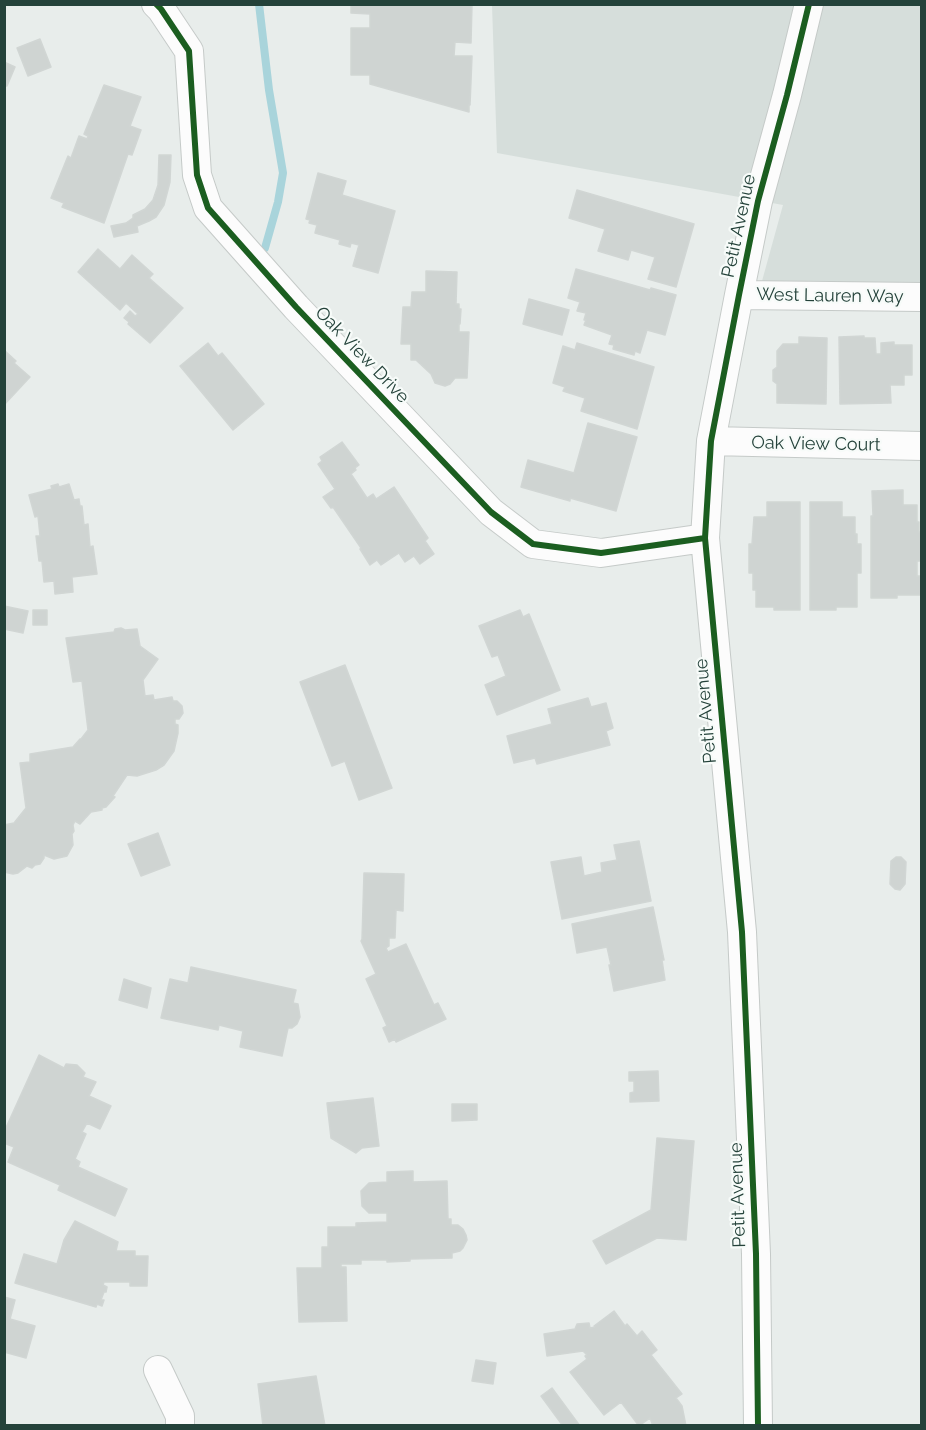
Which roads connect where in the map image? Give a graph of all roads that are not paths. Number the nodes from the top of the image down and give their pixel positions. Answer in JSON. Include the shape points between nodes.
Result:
{"nodes":[{"id":1,"x":156,"y":4,"type":"edge"},
{"id":2,"x":809,"y":4,"type":"edge"},
{"id":3,"x":740,"y":295,"type":"junction"},
{"id":4,"x":921,"y":297,"type":"edge"},
{"id":5,"x":711,"y":441,"type":"junction"},
{"id":6,"x":921,"y":446,"type":"edge"},
{"id":7,"x":705,"y":538,"type":"junction"},
{"id":8,"x":158,"y":1370,"type":"dead end"},
{"id":9,"x":180,"y":1425,"type":"edge"},
{"id":10,"x":758,"y":1425,"type":"edge"}],
"edges":[{"from":1,"to":7,"type":"street","name":"Oak View Drive","via":[[189,51],[197,175],[208,208],[296,307],[491,512],[533,544],[601,553]]},
{"from":2,"to":3,"type":"street","name":"Petit Avenue","via":[[758,201]]},
{"from":3,"to":4,"type":"street","name":"West Lauren Way"},
{"from":3,"to":5,"type":"street","name":"Petit Avenue"},
{"from":5,"to":6,"type":"street","name":"Oak View Court"},
{"from":5,"to":7,"type":"street","name":"Petit Avenue"},
{"from":7,"to":10,"type":"street","name":"Petit Avenue","via":[[742,932],[756,1254]]},
{"from":8,"to":9,"type":"street","via":[[180,1416]]}]}
